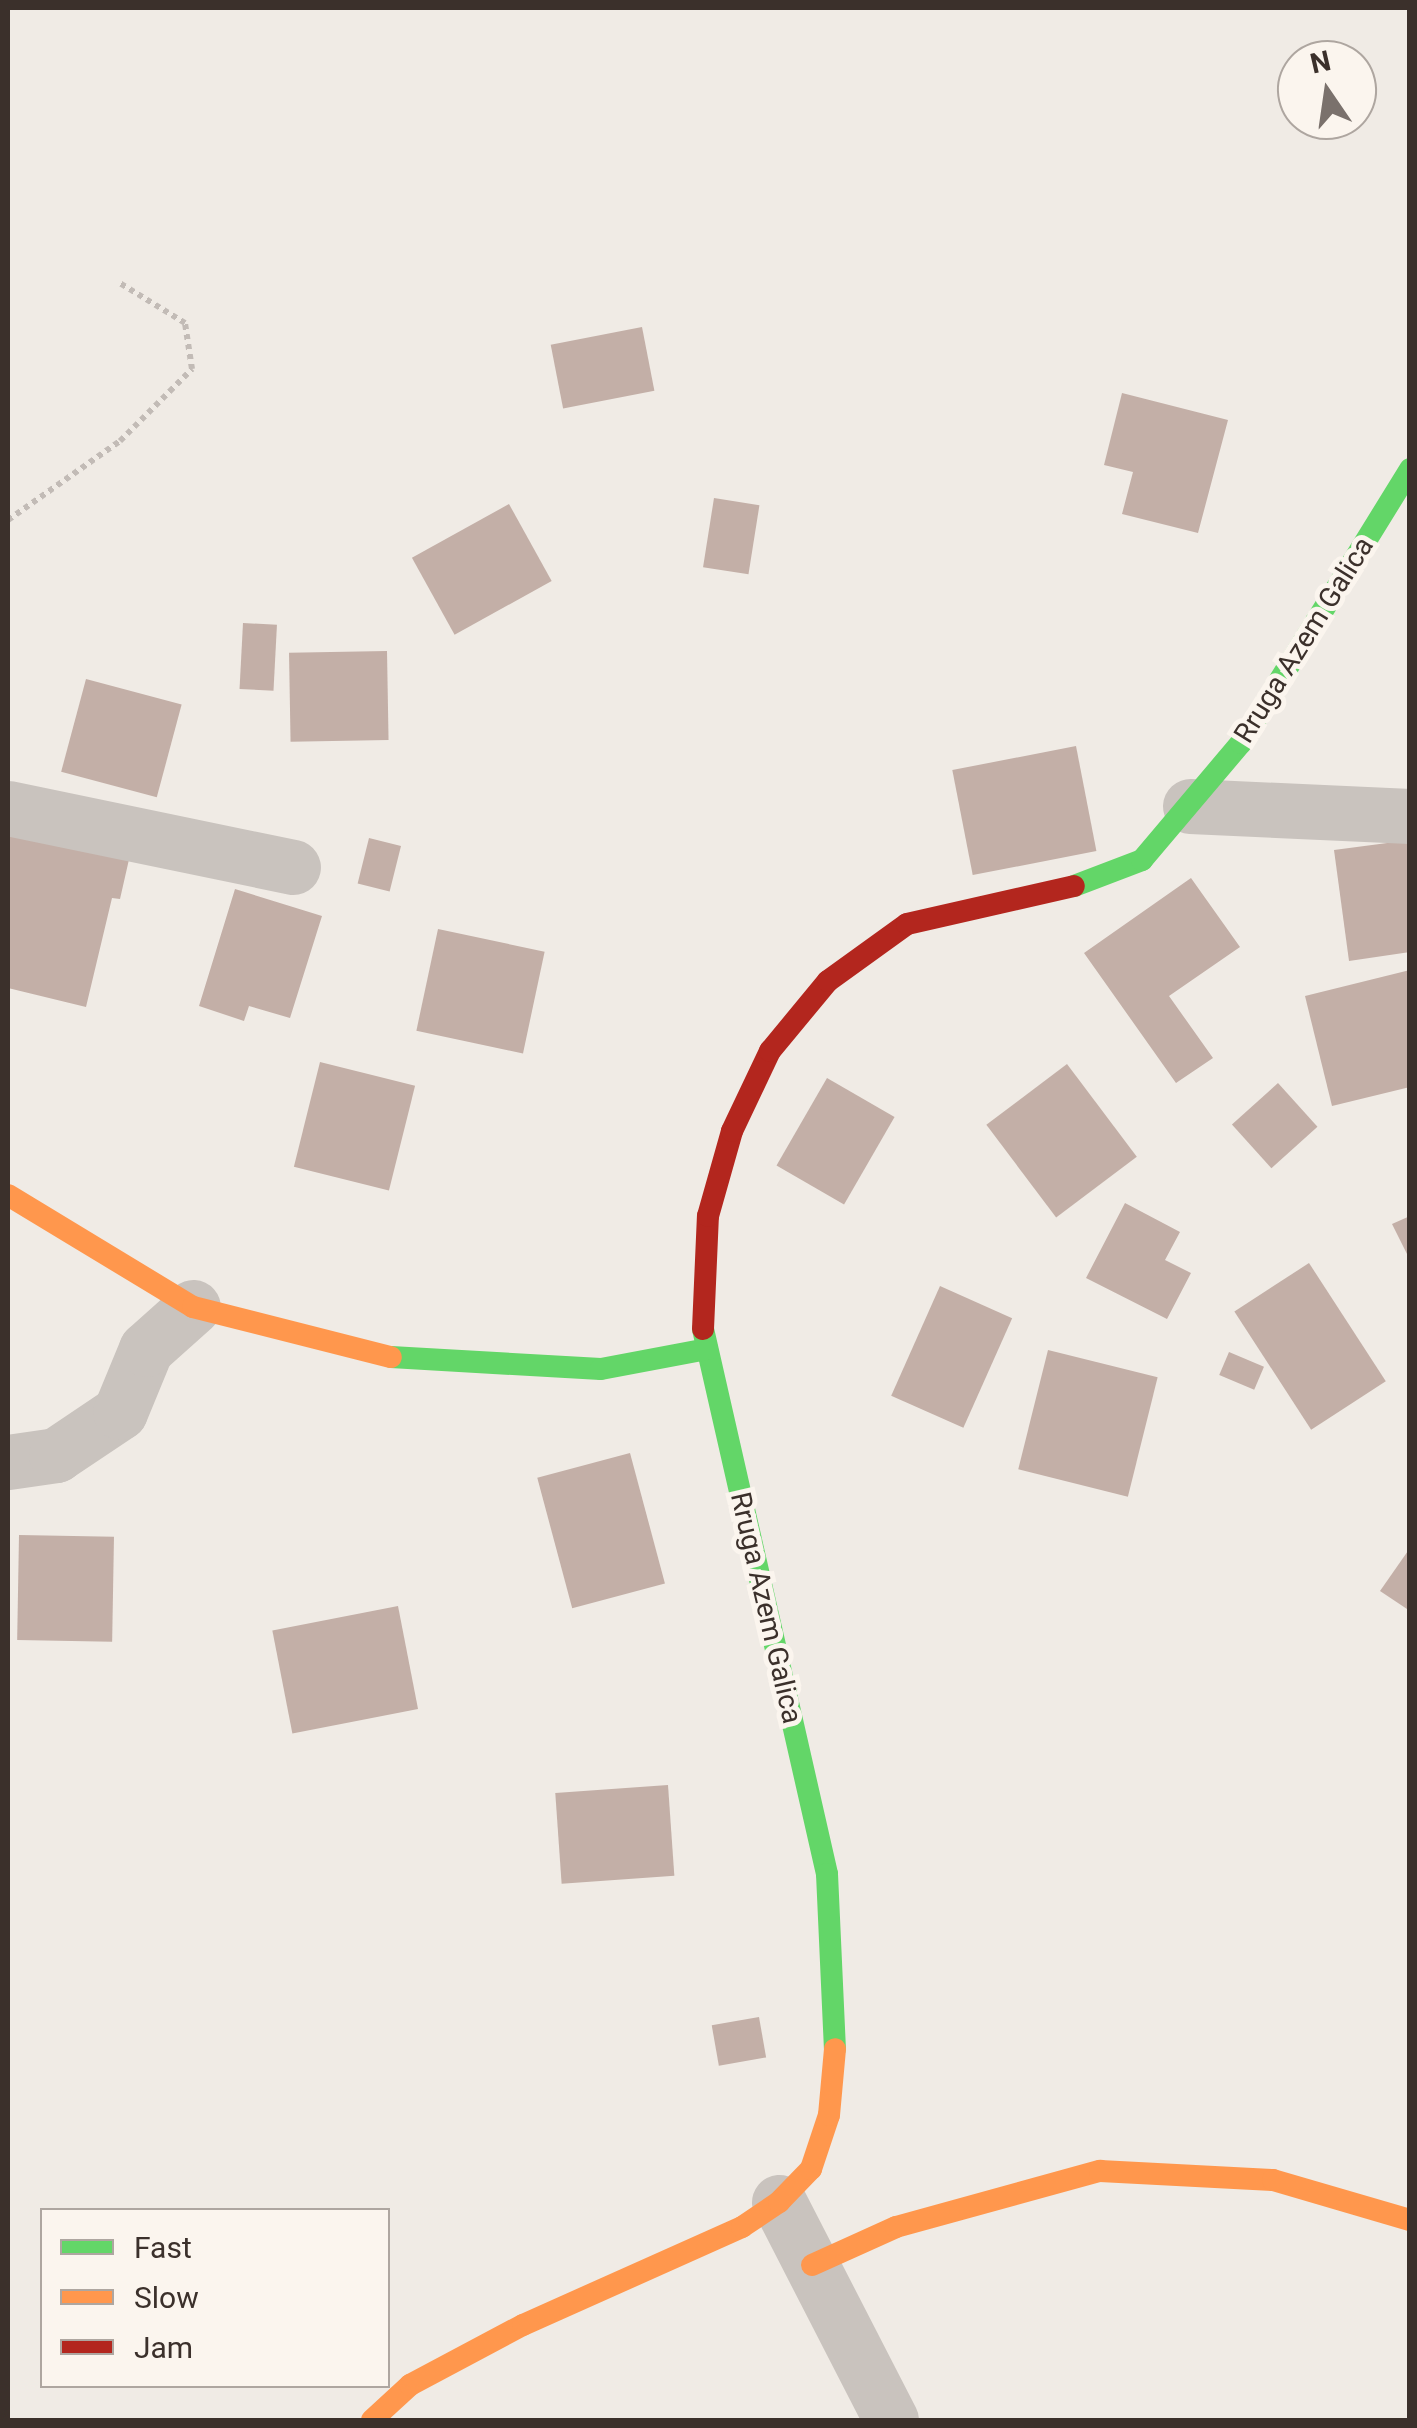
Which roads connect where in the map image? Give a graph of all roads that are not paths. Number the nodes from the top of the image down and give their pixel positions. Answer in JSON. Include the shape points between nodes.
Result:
{"nodes":[{"id":1,"x":1410,"y":469,"type":"edge"},
{"id":2,"x":1190,"y":806,"type":"junction"},
{"id":3,"x":8,"y":808,"type":"edge"},
{"id":4,"x":1410,"y":816,"type":"edge"},
{"id":5,"x":293,"y":867,"type":"dead end"},
{"id":6,"x":8,"y":1195,"type":"edge"},
{"id":7,"x":193,"y":1307,"type":"junction"},
{"id":8,"x":707,"y":1349,"type":"junction"},
{"id":9,"x":8,"y":1462,"type":"edge"},
{"id":10,"x":780,"y":2202,"type":"junction"},
{"id":11,"x":1410,"y":2220,"type":"edge"},
{"id":12,"x":812,"y":2265,"type":"junction"},
{"id":13,"x":372,"y":2420,"type":"edge"},
{"id":14,"x":892,"y":2420,"type":"edge"}],
"edges":[{"from":1,"to":2,"type":"street","name":"Rruga Azem Galica","via":[[1241,743]]},
{"from":2,"to":4,"type":"street"},
{"from":2,"to":8,"type":"street","name":"Rruga Azem Galica","via":[[1142,860],[1088,882],[907,924],[828,981],[770,1051],[732,1130],[708,1216]]},
{"from":3,"to":5,"type":"street"},
{"from":6,"to":7,"type":"street"},
{"from":7,"to":8,"type":"street","via":[[383,1356],[518,1370],[601,1369]]},
{"from":7,"to":9,"type":"street","via":[[146,1349],[120,1412],[56,1456]]},
{"from":8,"to":10,"type":"street","name":"Rruga Azem Galica","via":[[827,1874],[838,2018],[829,2115],[812,2169]]},
{"from":10,"to":12,"type":"street"},
{"from":10,"to":13,"type":"street","name":"Rruga Azem Galica","via":[[742,2227],[523,2325],[410,2385]]},
{"from":11,"to":12,"type":"street","via":[[1273,2180],[1100,2171],[896,2227]]},
{"from":12,"to":14,"type":"street"}]}
